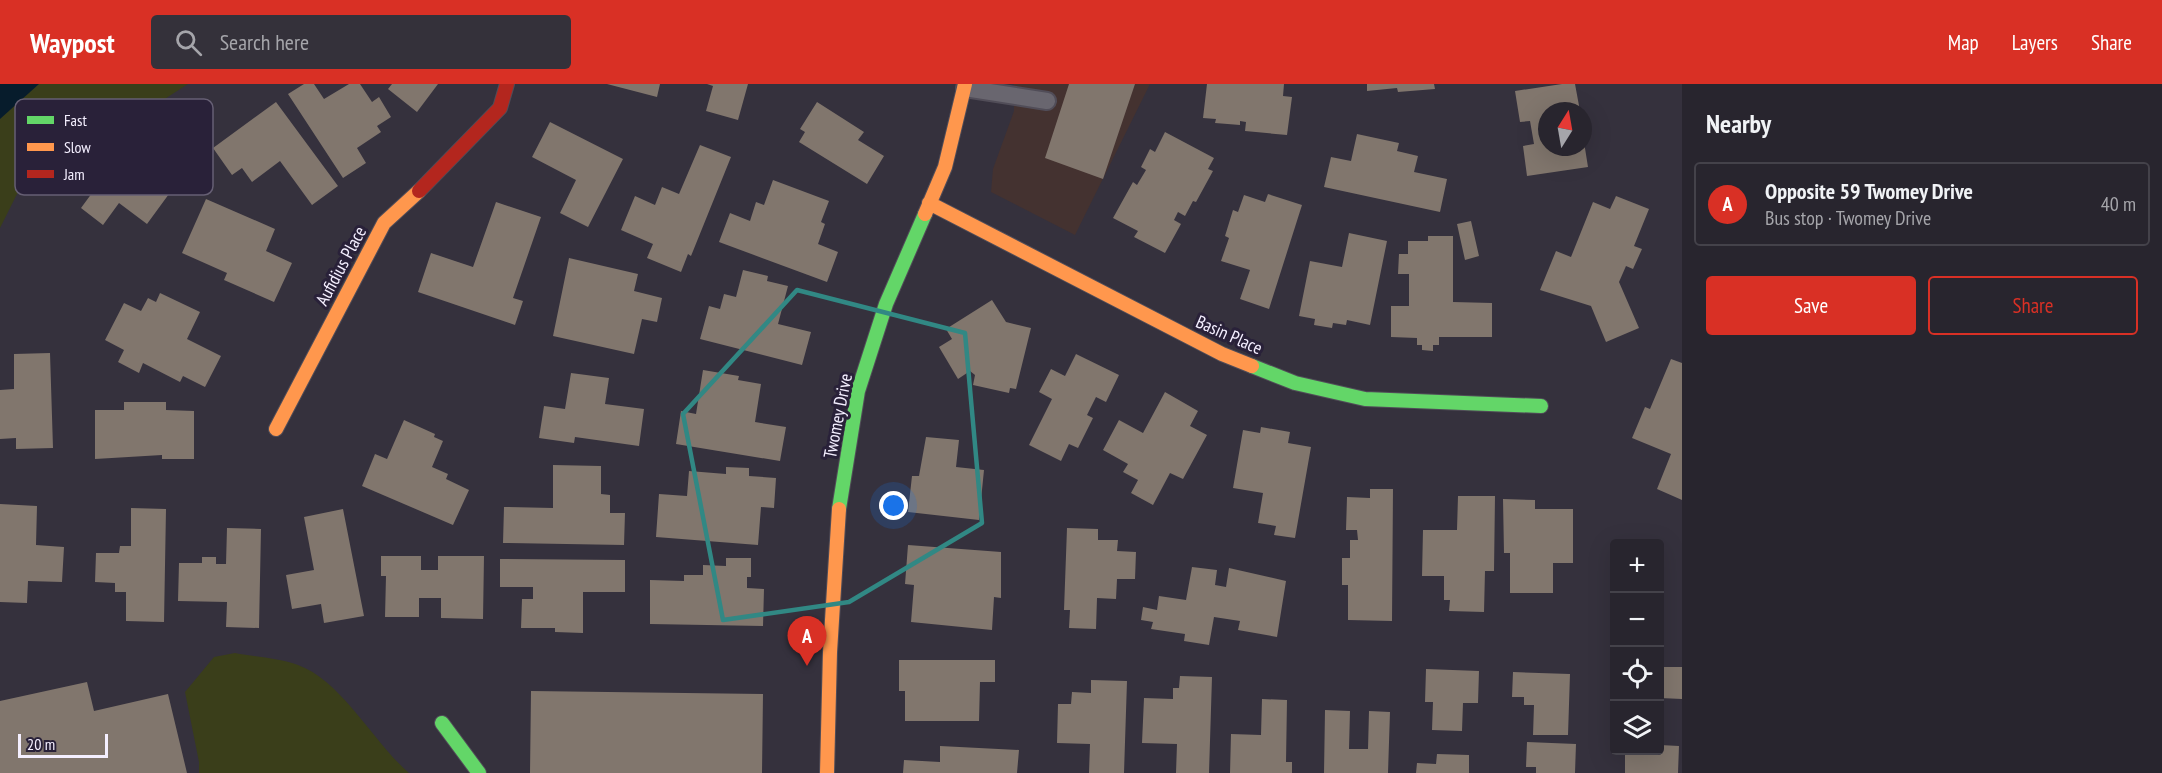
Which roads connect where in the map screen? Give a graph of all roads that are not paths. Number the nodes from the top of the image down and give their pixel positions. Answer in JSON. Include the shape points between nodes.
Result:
{"nodes":[{"id":1,"x":507,"y":84,"type":"edge"},
{"id":2,"x":965,"y":86,"type":"edge"},
{"id":3,"x":1047,"y":101,"type":"dead end"},
{"id":4,"x":929,"y":203,"type":"junction"},
{"id":5,"x":1541,"y":406,"type":"dead end"},
{"id":6,"x":276,"y":429,"type":"dead end"},
{"id":7,"x":442,"y":723,"type":"dead end"},
{"id":8,"x":479,"y":773,"type":"edge"},
{"id":9,"x":827,"y":773,"type":"edge"}],
"edges":[{"from":1,"to":6,"type":"street","name":"Aufidius Place","via":[[500,108],[384,223]]},
{"from":2,"to":3,"type":"lane"},
{"from":2,"to":4,"type":"street","name":"Twomey Drive","via":[[945,167]]},
{"from":4,"to":5,"type":"street","name":"Basin Place","via":[[1222,354],[1295,383],[1365,399]]},
{"from":4,"to":9,"type":"street","name":"Twomey Drive","via":[[886,304],[858,391],[839,509]]},
{"from":7,"to":8,"type":"street"}]}
